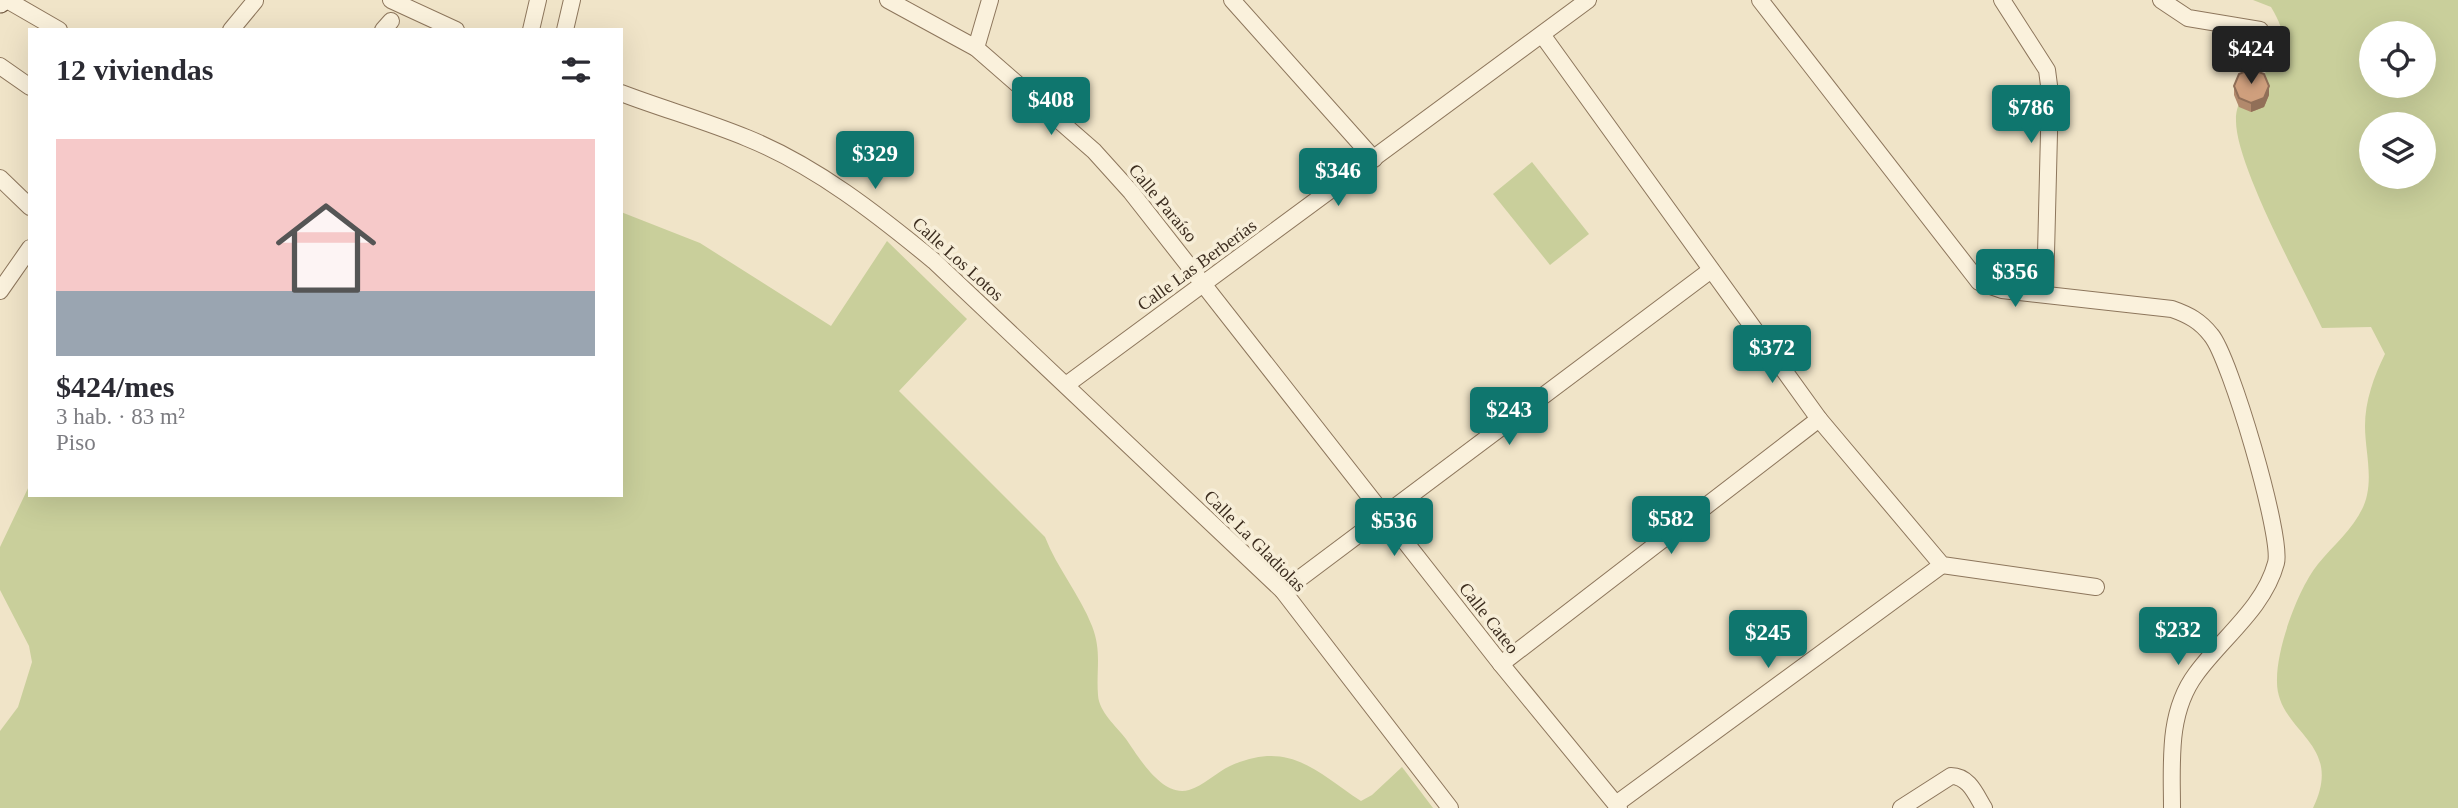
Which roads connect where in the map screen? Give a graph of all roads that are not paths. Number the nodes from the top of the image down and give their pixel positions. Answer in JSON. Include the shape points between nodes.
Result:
{"nodes":[{"id":1,"x":7,"y":0,"type":"edge"},
{"id":2,"x":391,"y":0,"type":"edge"},
{"id":3,"x":538,"y":0,"type":"edge"},
{"id":4,"x":572,"y":0,"type":"edge"},
{"id":5,"x":888,"y":0,"type":"edge"},
{"id":6,"x":990,"y":0,"type":"edge"},
{"id":7,"x":1588,"y":0,"type":"edge"},
{"id":8,"x":1760,"y":0,"type":"edge"},
{"id":9,"x":2002,"y":0,"type":"edge"},
{"id":10,"x":2161,"y":0,"type":"edge"},
{"id":11,"x":255,"y":1,"type":"edge"},
{"id":12,"x":1241,"y":2,"type":"edge"},
{"id":13,"x":56,"y":28,"type":"edge"},
{"id":14,"x":233,"y":28,"type":"edge"},
{"id":15,"x":452,"y":28,"type":"edge"},
{"id":16,"x":531,"y":28,"type":"edge"},
{"id":17,"x":565,"y":28,"type":"edge"},
{"id":18,"x":2260,"y":30,"type":"dead end"},
{"id":19,"x":1543,"y":36,"type":"junction"},
{"id":20,"x":976,"y":48,"type":"junction"},
{"id":21,"x":0,"y":66,"type":"edge"},
{"id":22,"x":28,"y":86,"type":"edge"},
{"id":23,"x":623,"y":94,"type":"edge"},
{"id":24,"x":1374,"y":159,"type":"junction"},
{"id":25,"x":0,"y":178,"type":"edge"},
{"id":26,"x":28,"y":205,"type":"edge"},
{"id":27,"x":28,"y":251,"type":"edge"},
{"id":28,"x":1711,"y":270,"type":"junction"},
{"id":29,"x":1204,"y":284,"type":"junction"},
{"id":30,"x":0,"y":290,"type":"edge"},
{"id":31,"x":2045,"y":294,"type":"junction"},
{"id":32,"x":1066,"y":385,"type":"junction"},
{"id":33,"x":1819,"y":419,"type":"junction"},
{"id":34,"x":1385,"y":517,"type":"junction"},
{"id":35,"x":1942,"y":565,"type":"junction"},
{"id":36,"x":2096,"y":587,"type":"dead end"},
{"id":37,"x":1283,"y":591,"type":"junction"},
{"id":38,"x":1501,"y":664,"type":"junction"},
{"id":39,"x":1618,"y":806,"type":"edge"},
{"id":40,"x":1450,"y":808,"type":"edge"},
{"id":41,"x":1901,"y":808,"type":"edge"},
{"id":42,"x":1984,"y":808,"type":"edge"},
{"id":43,"x":2172,"y":808,"type":"edge"}],
"edges":[{"from":1,"to":13,"type":"street"},
{"from":2,"to":15,"type":"street"},
{"from":3,"to":16,"type":"street"},
{"from":4,"to":17,"type":"street"},
{"from":5,"to":20,"type":"street","name":"Calle Paraíso"},
{"from":6,"to":20,"type":"street"},
{"from":7,"to":19,"type":"street","name":"Calle Las Berberías"},
{"from":8,"to":31,"type":"street","via":[[1979,282],[2002,290]]},
{"from":9,"to":31,"type":"street","via":[[2047,70]]},
{"from":10,"to":18,"type":"street","via":[[2188,18]]},
{"from":11,"to":14,"type":"street"},
{"from":12,"to":24,"type":"street"},
{"from":19,"to":24,"type":"street","name":"Calle Las Berberías"},
{"from":19,"to":28,"type":"street"},
{"from":20,"to":29,"type":"street","name":"Calle Paraíso","via":[[1094,151]]},
{"from":21,"to":22,"type":"street"},
{"from":23,"to":32,"type":"street","name":"Calle Los Lotos","via":[[748,138],[877,214]]},
{"from":24,"to":29,"type":"street","name":"Calle Las Berberías"},
{"from":25,"to":26,"type":"street"},
{"from":27,"to":30,"type":"street"},
{"from":28,"to":33,"type":"street"},
{"from":28,"to":34,"type":"street"},
{"from":29,"to":32,"type":"street","name":"Calle Las Berberías"},
{"from":29,"to":34,"type":"street","name":"Calle Cateo"},
{"from":31,"to":43,"type":"street","via":[[2172,309],[2192,316],[2213,337],[2246,423],[2278,553],[2266,588],[2194,676],[2178,709],[2171,740]]},
{"from":32,"to":37,"type":"street","name":"Calle La Gladiolas"},
{"from":33,"to":35,"type":"street"},
{"from":33,"to":38,"type":"street"},
{"from":34,"to":37,"type":"street"},
{"from":34,"to":38,"type":"street","name":"Calle Cateo"},
{"from":35,"to":36,"type":"street"},
{"from":35,"to":39,"type":"street"},
{"from":37,"to":40,"type":"street","name":"Calle La Gladiolas"},
{"from":38,"to":39,"type":"street","name":"Calle Cateo"},
{"from":41,"to":42,"type":"street","via":[[1951,776],[1970,785]]}]}
